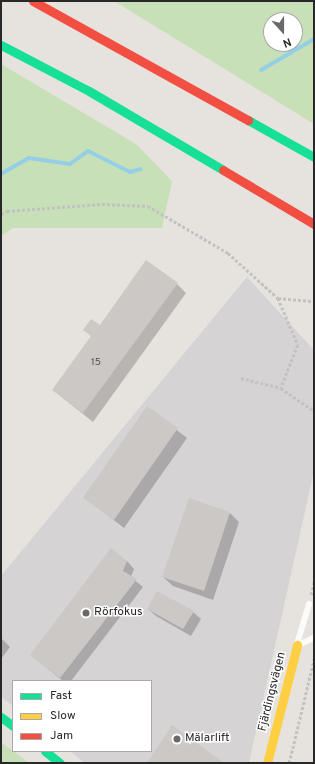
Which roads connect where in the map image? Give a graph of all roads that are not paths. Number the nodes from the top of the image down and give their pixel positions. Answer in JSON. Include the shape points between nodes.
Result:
{"nodes":[{"id":1,"x":33,"y":1,"type":"edge"},
{"id":2,"x":1,"y":45,"type":"edge"},
{"id":3,"x":312,"y":157,"type":"edge"},
{"id":4,"x":290,"y":209,"type":"junction"},
{"id":5,"x":314,"y":224,"type":"edge"},
{"id":6,"x":314,"y":230,"type":"edge"},
{"id":7,"x":309,"y":604,"type":"dead end"},
{"id":8,"x":314,"y":638,"type":"edge"},
{"id":9,"x":297,"y":645,"type":"junction"},
{"id":10,"x":1,"y":717,"type":"edge"},
{"id":11,"x":12,"y":725,"type":"edge"},
{"id":12,"x":46,"y":752,"type":"edge"},
{"id":13,"x":60,"y":763,"type":"edge"},
{"id":14,"x":267,"y":763,"type":"edge"}],
"edges":[{"from":1,"to":3,"type":"main road"},
{"from":2,"to":4,"type":"main road","via":[[89,91]]},
{"from":4,"to":5,"type":"main road"},
{"from":4,"to":6,"type":"main road"},
{"from":7,"to":9,"type":"lane","name":"Fjärdingsvägen"},
{"from":8,"to":9,"type":"lane"},
{"from":9,"to":14,"type":"main road","name":"Fjärdingsvägen"},
{"from":10,"to":11,"type":"main road"},
{"from":12,"to":13,"type":"main road"}]}
